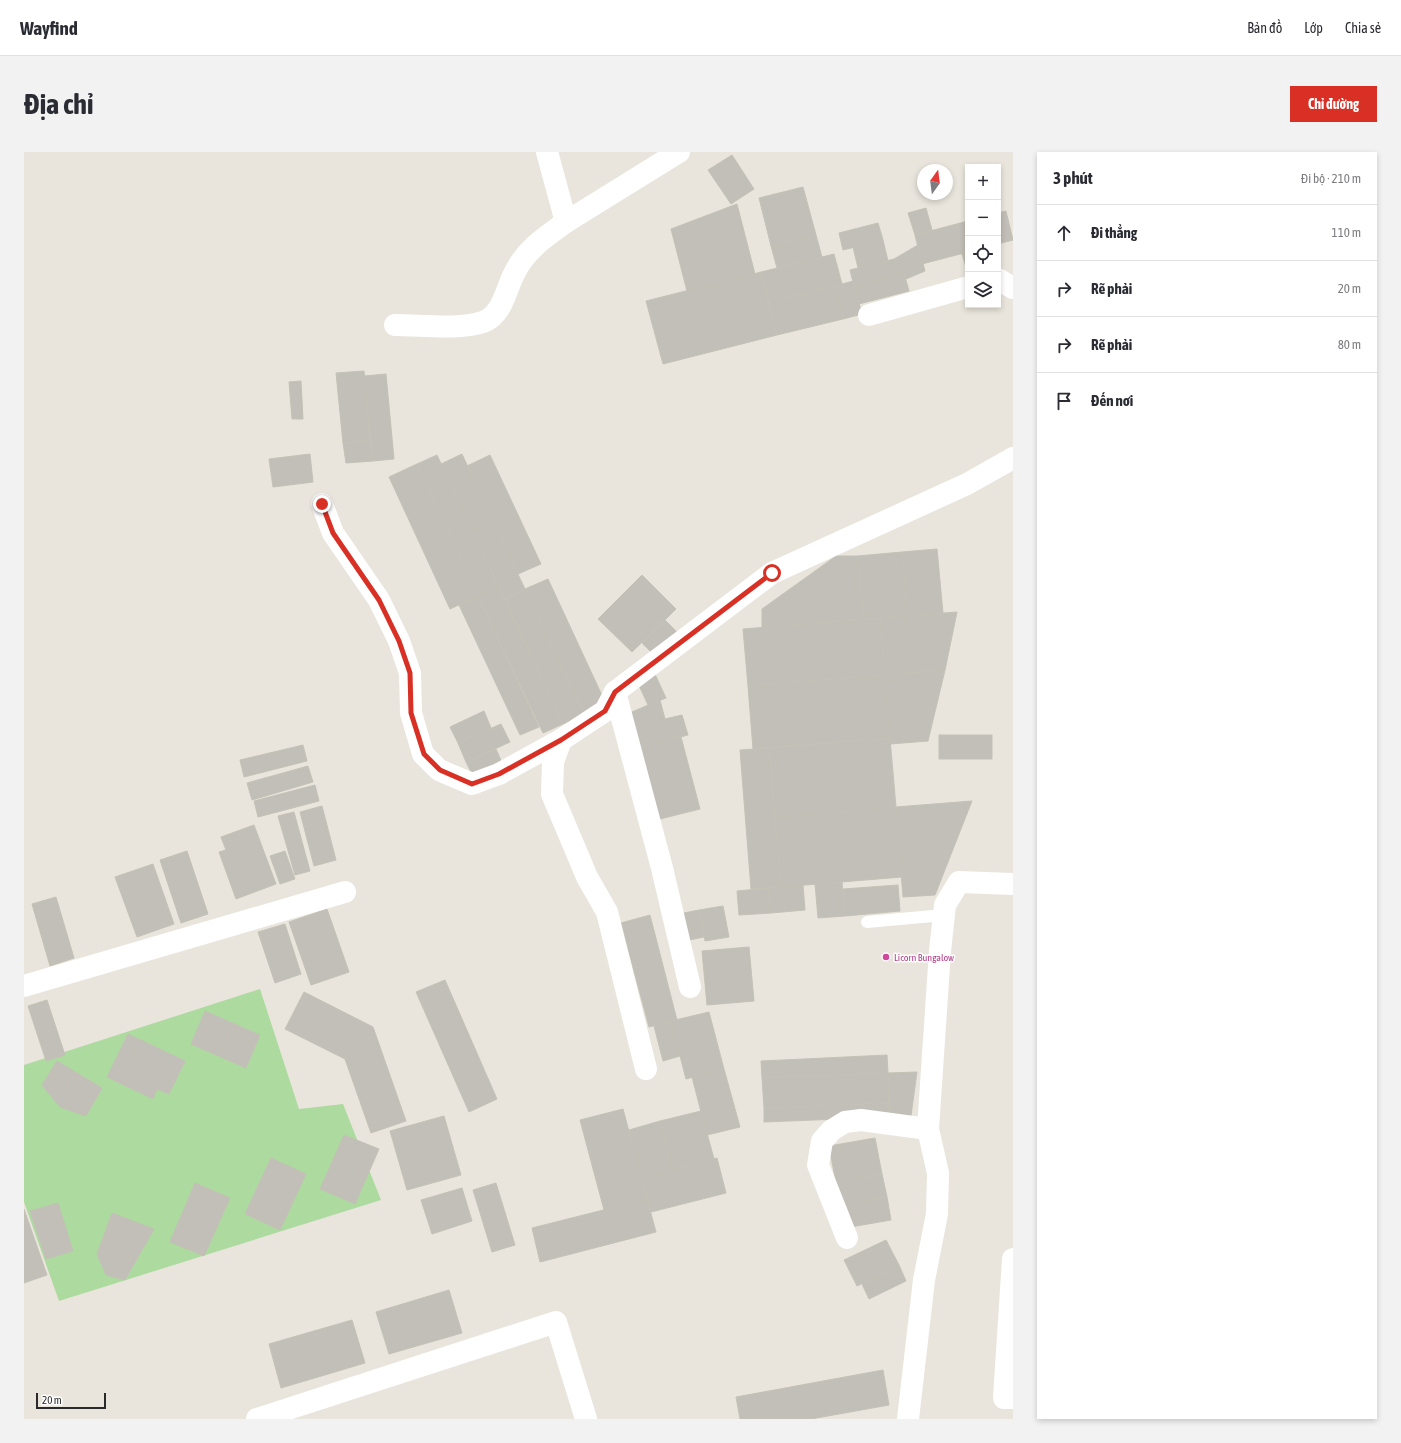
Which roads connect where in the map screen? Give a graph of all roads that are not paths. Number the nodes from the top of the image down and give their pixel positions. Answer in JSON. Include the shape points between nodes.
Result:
{"nodes":[{"id":1,"x":548,"y":152,"type":"edge"},
{"id":2,"x":679,"y":152,"type":"edge"},
{"id":3,"x":566,"y":222,"type":"junction"},
{"id":4,"x":1001,"y":282,"type":"edge"},
{"id":5,"x":965,"y":288,"type":"edge"},
{"id":6,"x":1013,"y":288,"type":"edge"},
{"id":7,"x":869,"y":315,"type":"dead end"},
{"id":8,"x":395,"y":325,"type":"dead end"},
{"id":9,"x":1013,"y":458,"type":"edge"},
{"id":10,"x":322,"y":504,"type":"dead end"},
{"id":11,"x":615,"y":692,"type":"junction"},
{"id":12,"x":561,"y":740,"type":"junction"},
{"id":13,"x":1013,"y":884,"type":"edge"},
{"id":14,"x":345,"y":892,"type":"dead end"},
{"id":15,"x":944,"y":915,"type":"junction"},
{"id":16,"x":867,"y":922,"type":"dead end"},
{"id":17,"x":24,"y":986,"type":"edge"},
{"id":18,"x":690,"y":987,"type":"dead end"},
{"id":19,"x":646,"y":1069,"type":"dead end"},
{"id":20,"x":928,"y":1129,"type":"junction"},
{"id":21,"x":847,"y":1238,"type":"dead end"},
{"id":22,"x":1013,"y":1259,"type":"edge"},
{"id":23,"x":1013,"y":1398,"type":"edge"},
{"id":24,"x":257,"y":1419,"type":"edge"},
{"id":25,"x":586,"y":1419,"type":"edge"},
{"id":26,"x":908,"y":1419,"type":"edge"}],
"edges":[{"from":1,"to":3,"type":"street"},
{"from":2,"to":3,"type":"street"},
{"from":3,"to":8,"type":"street","via":[[536,244],[525,256],[515,272],[498,312],[484,322],[465,326]]},
{"from":4,"to":6,"type":"street"},
{"from":5,"to":7,"type":"street"},
{"from":9,"to":11,"type":"street","via":[[967,484],[772,573]]},
{"from":10,"to":12,"type":"street","via":[[333,533],[379,600],[399,641],[410,673],[411,713],[424,754],[440,770],[472,784],[499,774]]},
{"from":11,"to":12,"type":"street","via":[[605,711]]},
{"from":11,"to":18,"type":"street","via":[[662,868]]},
{"from":12,"to":19,"type":"street","via":[[553,762],[552,794],[587,877],[607,912]]},
{"from":13,"to":15,"type":"street","via":[[959,882],[945,905]]},
{"from":14,"to":17,"type":"street"},
{"from":15,"to":16,"type":"lane"},
{"from":15,"to":20,"type":"street"},
{"from":20,"to":21,"type":"street","via":[[861,1120],[845,1122],[832,1130],[822,1141],[818,1164]]},
{"from":20,"to":26,"type":"street","via":[[938,1173],[937,1214],[924,1280]]},
{"from":22,"to":23,"type":"street","via":[[1004,1398]]},
{"from":24,"to":25,"type":"street","via":[[556,1322]]}]}
